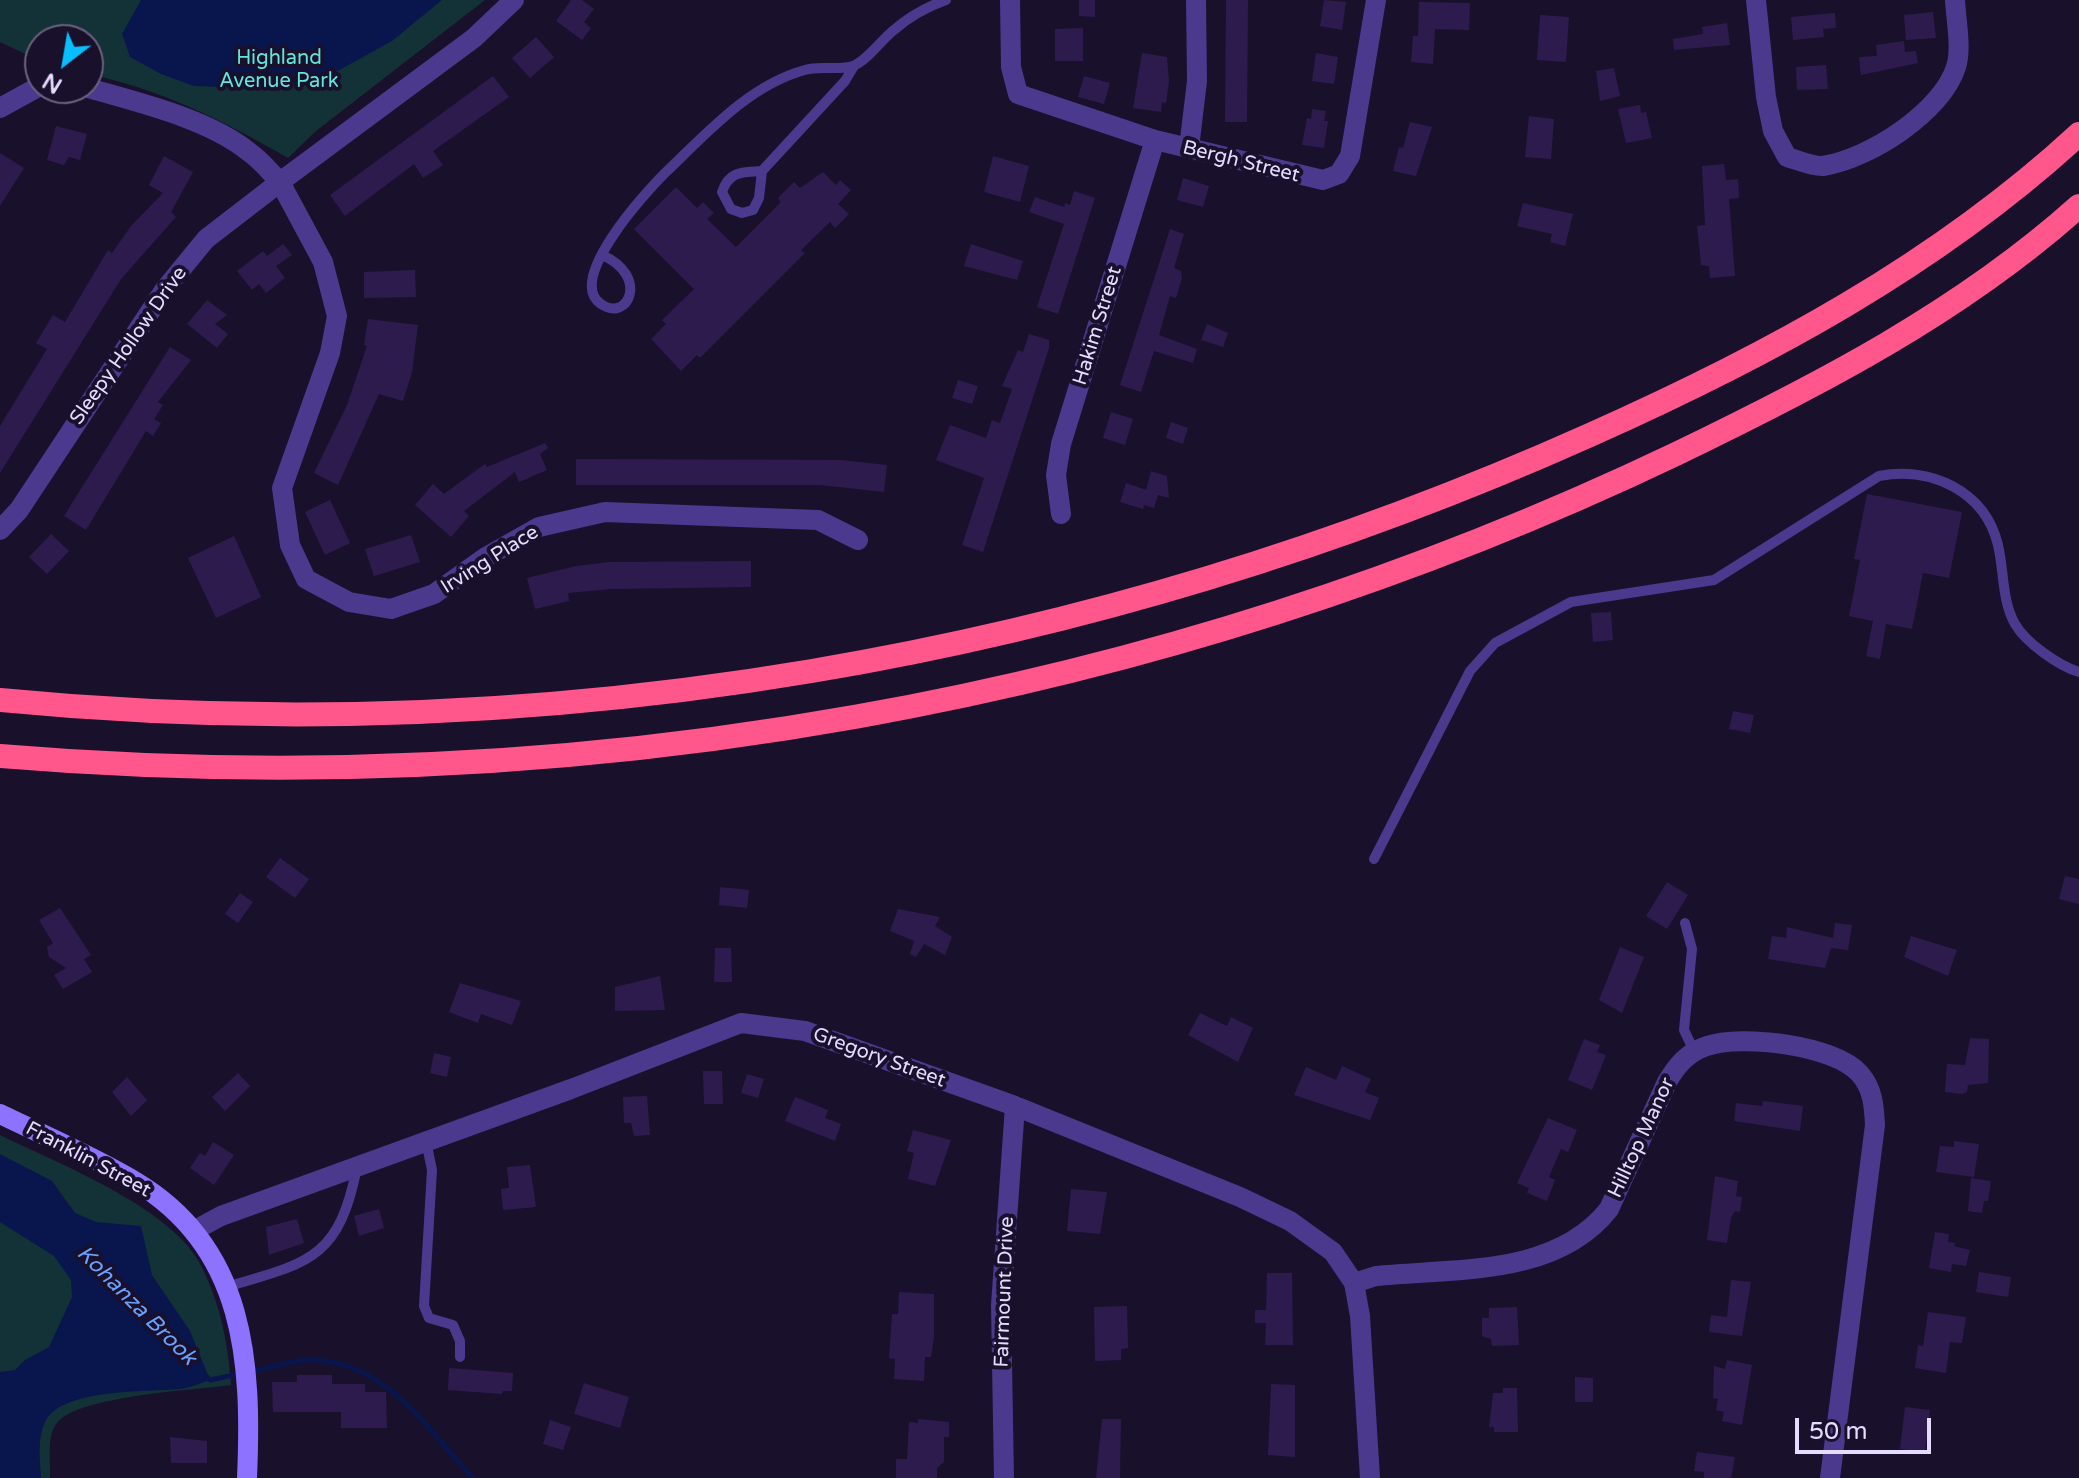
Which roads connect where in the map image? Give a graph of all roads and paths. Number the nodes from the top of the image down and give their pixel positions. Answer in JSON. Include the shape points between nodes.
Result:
{"nodes":[{"id":1,"x":514,"y":0,"type":"edge"},
{"id":2,"x":946,"y":0,"type":"edge"},
{"id":3,"x":1010,"y":0,"type":"edge"},
{"id":4,"x":1196,"y":0,"type":"edge"},
{"id":5,"x":1376,"y":0,"type":"edge"},
{"id":6,"x":1756,"y":0,"type":"edge"},
{"id":7,"x":1955,"y":0,"type":"edge"},
{"id":8,"x":854,"y":66,"type":"junction"},
{"id":9,"x":104,"y":92,"type":"edge"},
{"id":10,"x":24,"y":95,"type":"edge"},
{"id":11,"x":0,"y":108,"type":"edge"},
{"id":12,"x":2079,"y":134,"type":"edge"},
{"id":13,"x":1155,"y":140,"type":"junction"},
{"id":14,"x":1189,"y":148,"type":"junction"},
{"id":15,"x":762,"y":171,"type":"junction"},
{"id":16,"x":280,"y":182,"type":"junction"},
{"id":17,"x":2079,"y":206,"type":"edge"},
{"id":18,"x":602,"y":255,"type":"junction"},
{"id":19,"x":1061,"y":514,"type":"dead end"},
{"id":20,"x":0,"y":530,"type":"edge"},
{"id":21,"x":858,"y":540,"type":"dead end"},
{"id":22,"x":2079,"y":672,"type":"edge"},
{"id":23,"x":0,"y":700,"type":"edge"},
{"id":24,"x":0,"y":756,"type":"edge"},
{"id":25,"x":1374,"y":859,"type":"dead end"},
{"id":26,"x":1685,"y":923,"type":"dead end"},
{"id":27,"x":1694,"y":1051,"type":"junction"},
{"id":28,"x":1015,"y":1106,"type":"junction"},
{"id":29,"x":0,"y":1114,"type":"edge"},
{"id":30,"x":426,"y":1141,"type":"junction"},
{"id":31,"x":357,"y":1167,"type":"junction"},
{"id":32,"x":195,"y":1230,"type":"junction"},
{"id":33,"x":1354,"y":1283,"type":"junction"},
{"id":34,"x":226,"y":1287,"type":"junction"},
{"id":35,"x":460,"y":1357,"type":"dead end"},
{"id":36,"x":247,"y":1478,"type":"edge"},
{"id":37,"x":1004,"y":1478,"type":"edge"},
{"id":38,"x":1370,"y":1478,"type":"edge"},
{"id":39,"x":1830,"y":1478,"type":"edge"}],
"edges":[{"from":1,"to":16,"type":"street","name":"Sleepy Hollow Drive","via":[[474,38]]},
{"from":2,"to":8,"type":"lane","via":[[917,12]]},
{"from":3,"to":13,"type":"street","name":"Bergh Street","via":[[1011,67],[1018,94]]},
{"from":4,"to":14,"type":"street","via":[[1197,81]]},
{"from":5,"to":14,"type":"street","name":"Bergh Street","via":[[1353,145],[1339,174],[1308,178]]},
{"from":6,"to":7,"type":"street","via":[[1773,131],[1787,157],[1821,166],[1864,151],[1913,123],[1947,89],[1958,64]]},
{"from":8,"to":15,"type":"lane"},
{"from":8,"to":18,"type":"lane","via":[[809,68],[773,80],[746,99],[648,191]]},
{"from":9,"to":16,"type":"street","via":[[210,130],[248,150]]},
{"from":10,"to":11,"type":"street"},
{"from":12,"to":23,"type":"highway","via":[[1999,202],[1881,285],[1677,395],[1417,507],[1155,595],[861,664],[575,703],[288,715],[187,714]]},
{"from":13,"to":14,"type":"street","name":"Bergh Street"},
{"from":13,"to":19,"type":"street","name":"Hakim Street","via":[[1061,444],[1056,475]]},
{"from":15,"to":15,"type":"lane","via":[[734,173],[726,180],[722,192],[731,209],[753,210]]},
{"from":16,"to":20,"type":"street","name":"Sleepy Hollow Drive","via":[[206,239],[165,289],[19,510]]},
{"from":16,"to":21,"type":"street","name":"Irving Place","via":[[323,262],[337,316],[330,353],[282,488],[290,545],[306,579],[349,602],[391,609],[434,594],[539,527],[605,512],[818,520]]},
{"from":17,"to":24,"type":"highway","via":[[1903,335],[1638,472],[1366,582],[1098,665],[808,727],[500,762],[216,769]]},
{"from":18,"to":18,"type":"lane","via":[[618,262],[631,280],[624,305],[601,305],[592,294],[591,278]]},
{"from":22,"to":25,"type":"lane","via":[[2058,663],[2015,625],[1991,520],[1974,501],[1956,486],[1928,476],[1903,471],[1879,476],[1714,580],[1571,602],[1495,643],[1470,671]]},
{"from":26,"to":27,"type":"lane","via":[[1692,949],[1684,1030]]},
{"from":27,"to":33,"type":"street","name":"Hilltop Manor","via":[[1677,1064],[1667,1082],[1609,1209],[1574,1243],[1521,1261],[1376,1276]]},
{"from":27,"to":39,"type":"street","via":[[1734,1040],[1820,1051],[1858,1071],[1874,1102],[1862,1244]]},
{"from":28,"to":30,"type":"street","name":"Gregory Street","via":[[805,1031],[741,1023]]},
{"from":28,"to":33,"type":"street","name":"Gregory Street","via":[[1290,1221],[1333,1252]]},
{"from":28,"to":37,"type":"street","name":"Fairmount Drive","via":[[1001,1305]]},
{"from":29,"to":32,"type":"main road","name":"Franklin Street","via":[[137,1182]]},
{"from":30,"to":31,"type":"street","name":"Gregory Street"},
{"from":30,"to":35,"type":"lane","via":[[432,1170],[424,1306],[429,1318],[453,1325]]},
{"from":31,"to":32,"type":"street","name":"Gregory Street"},
{"from":31,"to":34,"type":"lane","via":[[348,1205],[318,1253]]},
{"from":32,"to":34,"type":"main road","name":"Franklin Street"},
{"from":33,"to":38,"type":"street","name":"Gregory Street"},
{"from":34,"to":36,"type":"main road","name":"Franklin Street","via":[[248,1371]]}]}
